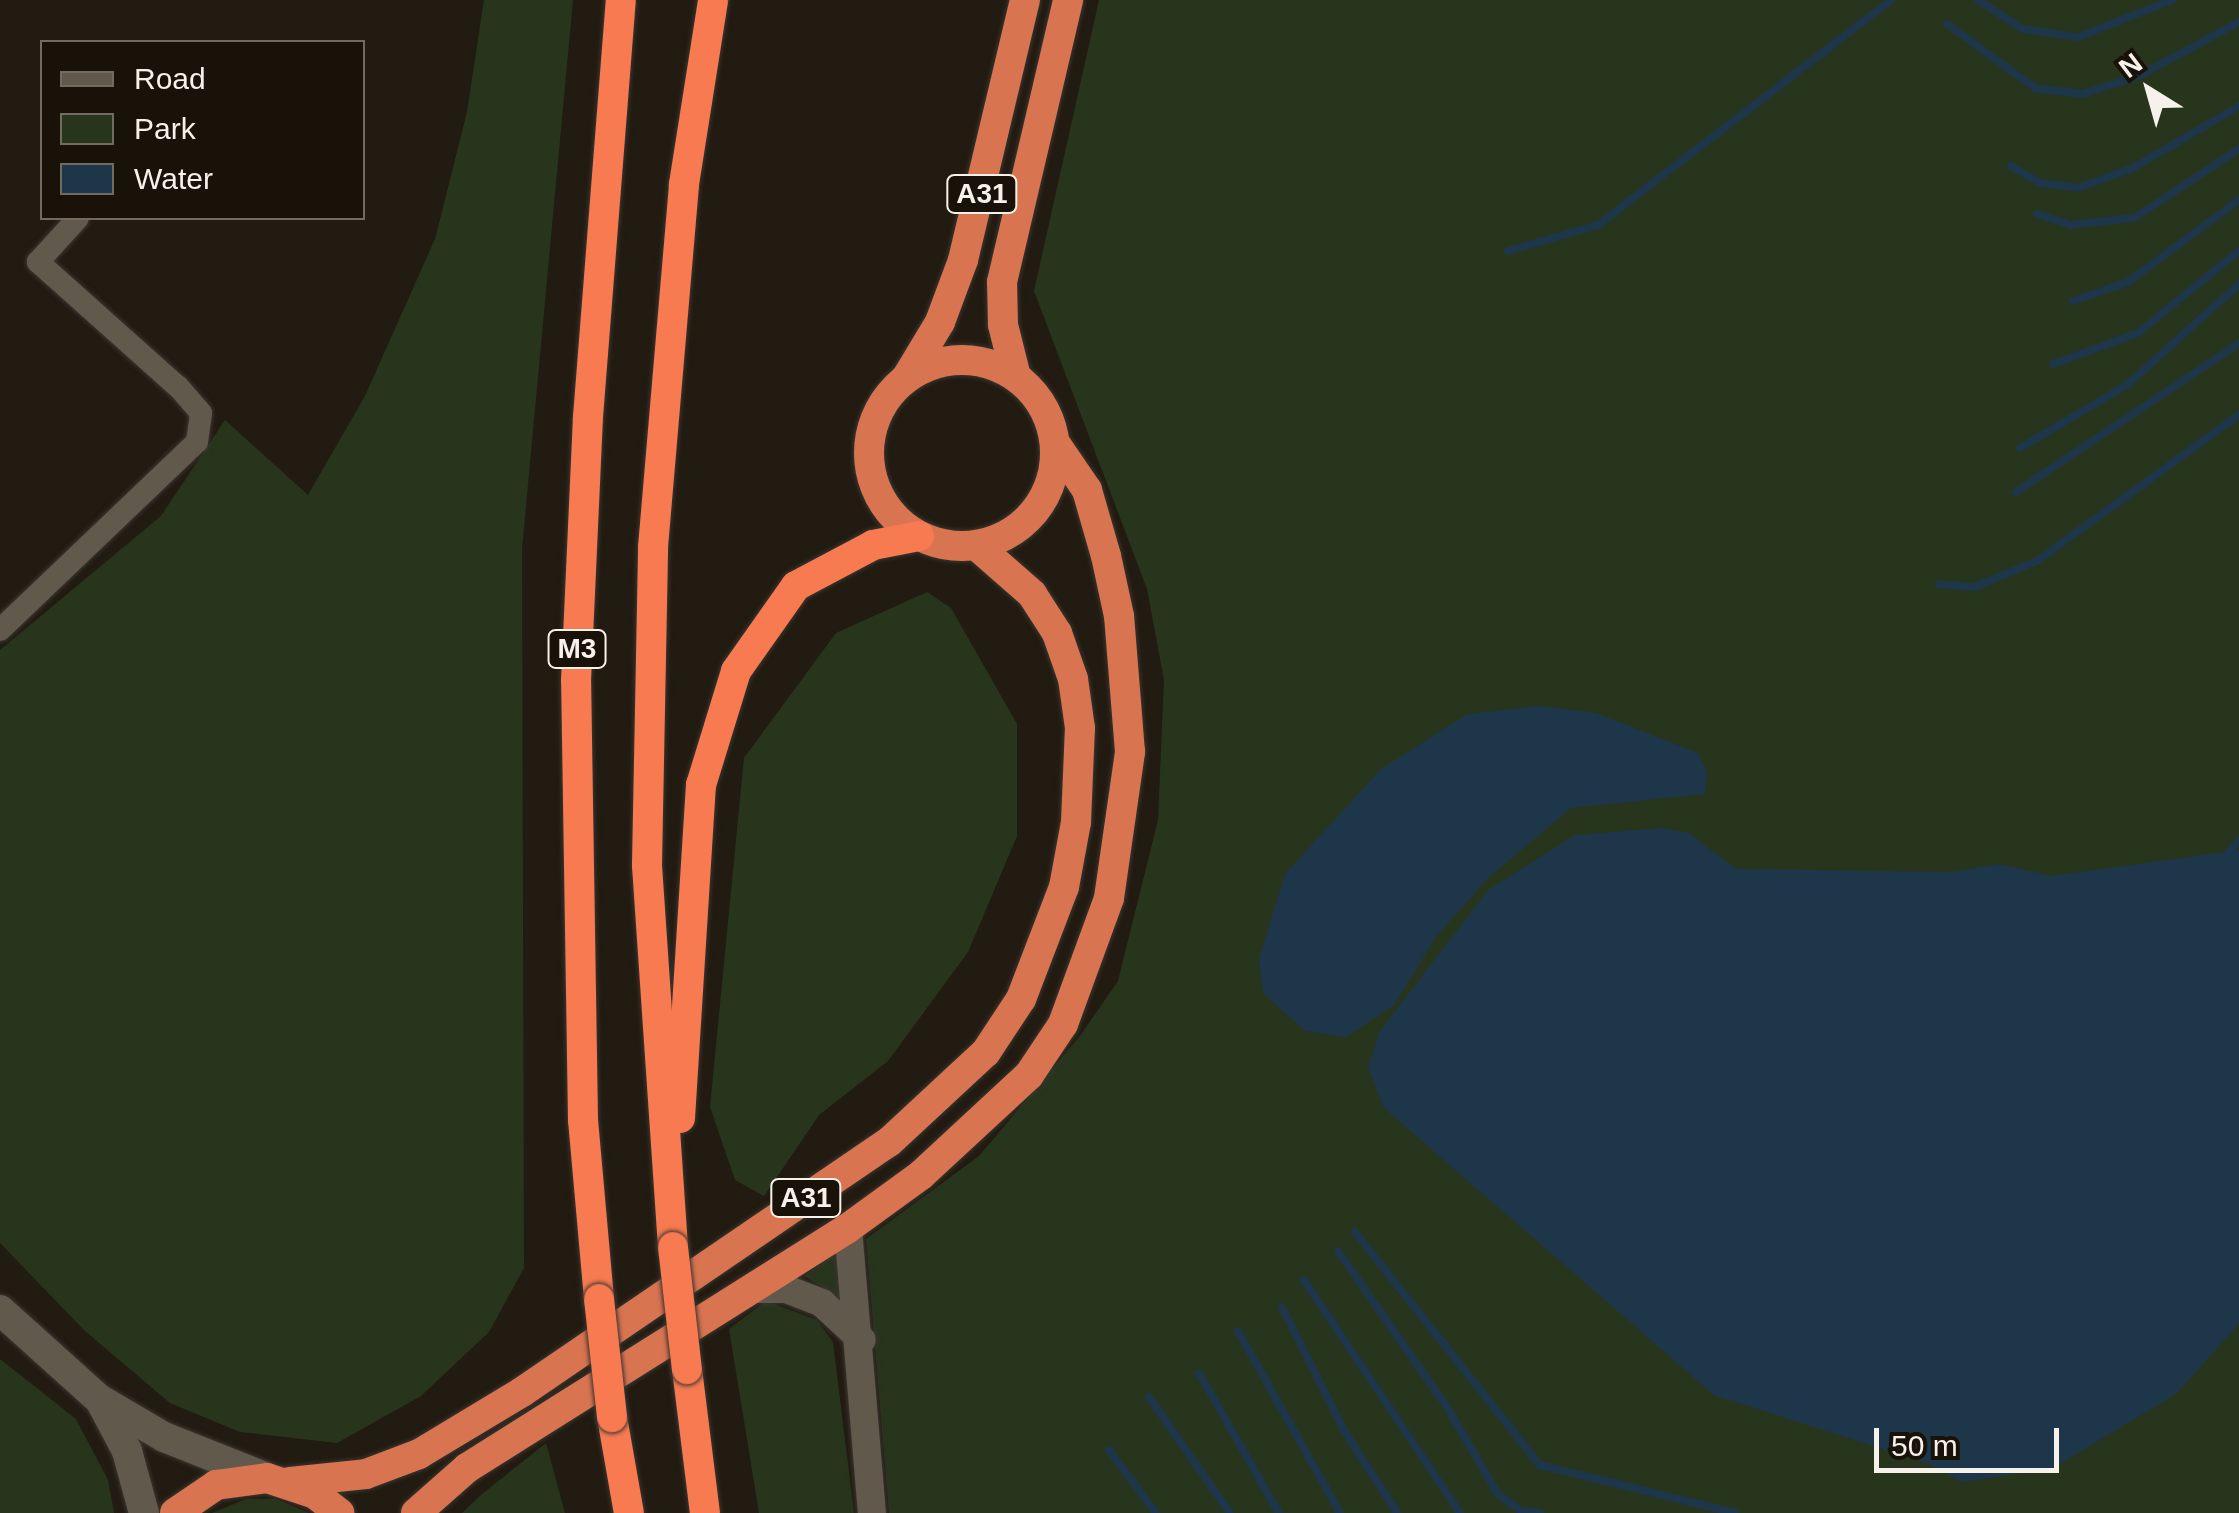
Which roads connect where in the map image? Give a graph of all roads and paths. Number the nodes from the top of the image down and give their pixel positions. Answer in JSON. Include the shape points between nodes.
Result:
{"nodes":[{"id":1,"x":621,"y":0,"type":"edge"},
{"id":2,"x":713,"y":0,"type":"edge"},
{"id":3,"x":1025,"y":0,"type":"edge"},
{"id":4,"x":1068,"y":0,"type":"edge"},
{"id":5,"x":76,"y":220,"type":"edge"},
{"id":6,"x":908,"y":377,"type":"junction"},
{"id":7,"x":1016,"y":377,"type":"junction"},
{"id":8,"x":1054,"y":443,"type":"junction"},
{"id":9,"x":919,"y":536,"type":"junction"},
{"id":10,"x":976,"y":545,"type":"junction"},
{"id":11,"x":0,"y":630,"type":"edge"},
{"id":12,"x":848,"y":1228,"type":"junction"},
{"id":13,"x":673,"y":1247,"type":"junction"},
{"id":14,"x":754,"y":1289,"type":"junction"},
{"id":15,"x":0,"y":1310,"type":"edge"},
{"id":16,"x":862,"y":1340,"type":"junction"},
{"id":17,"x":99,"y":1399,"type":"junction"},
{"id":18,"x":278,"y":1480,"type":"junction"},
{"id":19,"x":144,"y":1513,"type":"edge"},
{"id":20,"x":175,"y":1513,"type":"edge"},
{"id":21,"x":339,"y":1513,"type":"edge"},
{"id":22,"x":416,"y":1513,"type":"edge"},
{"id":23,"x":629,"y":1513,"type":"edge"},
{"id":24,"x":705,"y":1513,"type":"edge"},
{"id":25,"x":872,"y":1513,"type":"edge"}],
"edges":[{"from":1,"to":23,"type":"highway","number":"M3","bridge":true,"via":[[589,398],[576,681],[584,1120],[612,1416]]},
{"from":2,"to":13,"type":"highway","number":"M3","via":[[682,202],[653,547],[647,865]]},
{"from":3,"to":6,"type":"highway","number":"A31","via":[[963,260],[940,322]]},
{"from":4,"to":7,"type":"highway","number":"A31","via":[[1002,282],[1002,325]]},
{"from":5,"to":11,"type":"street","via":[[38,262],[201,413],[196,442]]},
{"from":6,"to":7,"type":"highway","via":[[961,360]]},
{"from":6,"to":9,"type":"highway","via":[[885,400],[868,460],[893,517]]},
{"from":7,"to":8,"type":"highway","via":[[1035,395]]},
{"from":8,"to":10,"type":"highway","via":[[1044,498],[1003,536]]},
{"from":8,"to":12,"type":"highway","number":"A31","via":[[1086,490],[1119,616],[1130,752],[1109,898],[1063,1024],[1029,1075],[982,1126]]},
{"from":9,"to":10,"type":"highway"},
{"from":9,"to":13,"type":"highway","number":"M3","via":[[873,545],[796,586],[755,638],[718,717],[700,785],[694,848]]},
{"from":10,"to":18,"type":"highway","number":"A31","via":[[1032,594],[1056,634],[1074,678],[1080,728],[1076,822],[1064,887],[1021,998],[986,1052],[890,1142],[522,1392],[419,1454],[366,1474]]},
{"from":12,"to":14,"type":"highway","number":"A31"},
{"from":12,"to":16,"type":"street"},
{"from":13,"to":24,"type":"highway","number":"M3","bridge":true},
{"from":14,"to":16,"type":"street","via":[[786,1289],[822,1302]]},
{"from":14,"to":22,"type":"highway","number":"A31","via":[[467,1468]]},
{"from":15,"to":17,"type":"main road"},
{"from":16,"to":25,"type":"street"},
{"from":17,"to":18,"type":"main road","via":[[164,1437]]},
{"from":17,"to":19,"type":"main road","via":[[127,1452]]},
{"from":18,"to":20,"type":"highway","via":[[216,1485]]},
{"from":18,"to":21,"type":"highway"}]}
